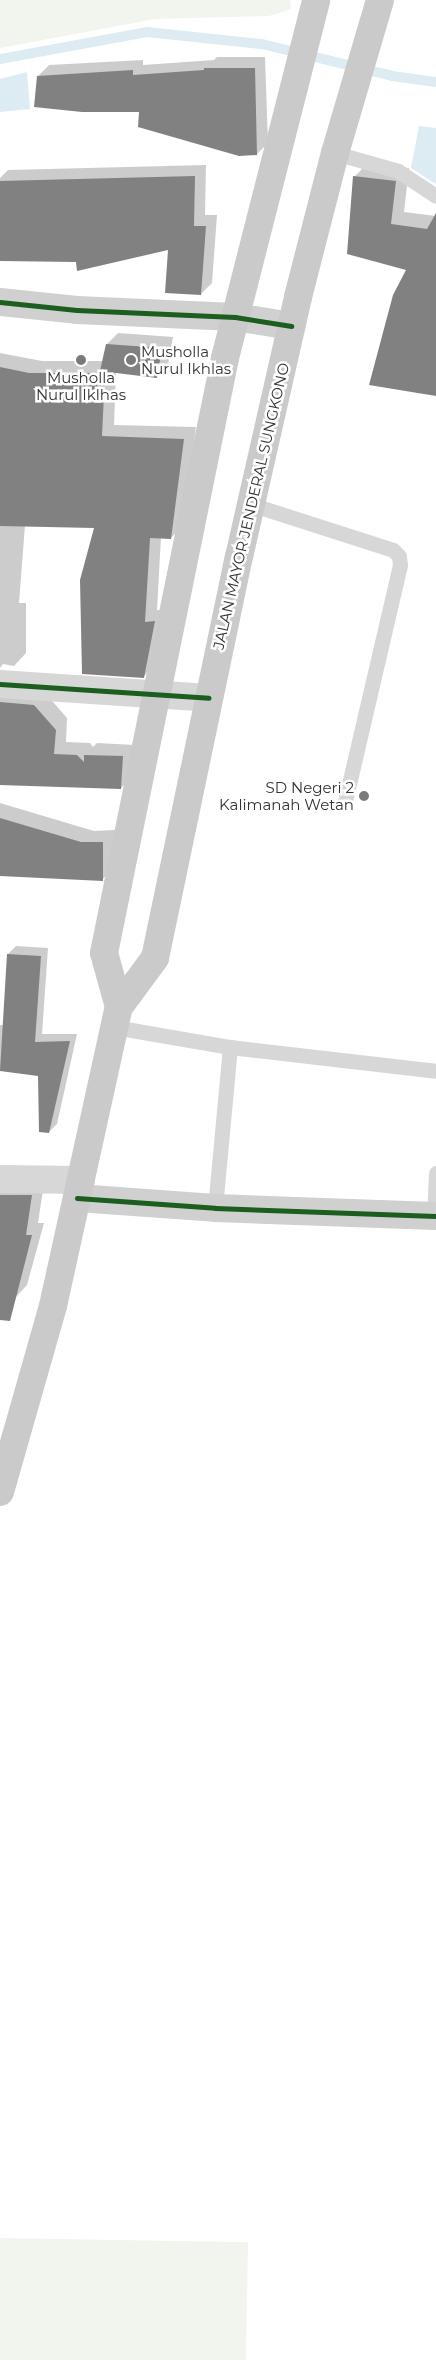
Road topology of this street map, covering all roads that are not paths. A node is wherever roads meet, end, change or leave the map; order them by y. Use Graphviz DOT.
graph roads {
  1 [pos="316,0"];
  2 [pos="377,10"];
  3 [pos="335,153"];
  4 [pos="436,196"];
  5 [pos="0,302"];
  6 [pos="235,317"];
  7 [pos="291,326"];
  8 [pos="250,504"];
  9 [pos="0,684"];
  10 [pos="159,693"];
  11 [pos="208,698"];
  12 [pos="345,801"];
  13 [pos="116,1017"];
  14 [pos="230,1047"];
  15 [pos="436,1071"];
  16 [pos="436,1173"];
  17 [pos="0,1179"];
  18 [pos="79,1189"];
  19 [pos="216,1208"];
  20 [pos="435,1216"];
  21 [pos="0,1492"];
  1 -- 6 [label="main road, JALAN MAYOR JENDERAL SUNGKONO"];
  2 -- 3 [label="main road, JALAN MAYOR JENDERAL SUNGKONO"];
  3 -- 4 [label="lane"];
  3 -- 7 [label="main road, JALAN MAYOR JENDERAL SUNGKONO"];
  5 -- 6 [label="street"];
  6 -- 7 [label="street"];
  6 -- 10 [label="main road, JALAN MAYOR JENDERAL SUNGKONO"];
  7 -- 8 [label="main road, JALAN MAYOR JENDERAL SUNGKONO"];
  8 -- 11 [label="main road, JALAN MAYOR JENDERAL SUNGKONO"];
  8 -- 12 [label="lane"];
  9 -- 10 [label="street"];
  10 -- 11 [label="street"];
  10 -- 13 [label="main road, JALAN MAYOR JENDERAL SUNGKONO"];
  11 -- 13 [label="main road, JALAN MAYOR JENDERAL SUNGKONO"];
  13 -- 14 [label="lane"];
  13 -- 18 [label="main road, JALAN MAYOR JENDERAL SUNGKONO"];
  14 -- 15 [label="lane"];
  14 -- 19 [label="lane"];
  16 -- 20 [label="lane"];
  17 -- 18 [label="street"];
  18 -- 19 [label="street"];
  18 -- 21 [label="main road, JALAN MAYOR JENDERAL SUNGKONO"];
  19 -- 20 [label="street"];
}
